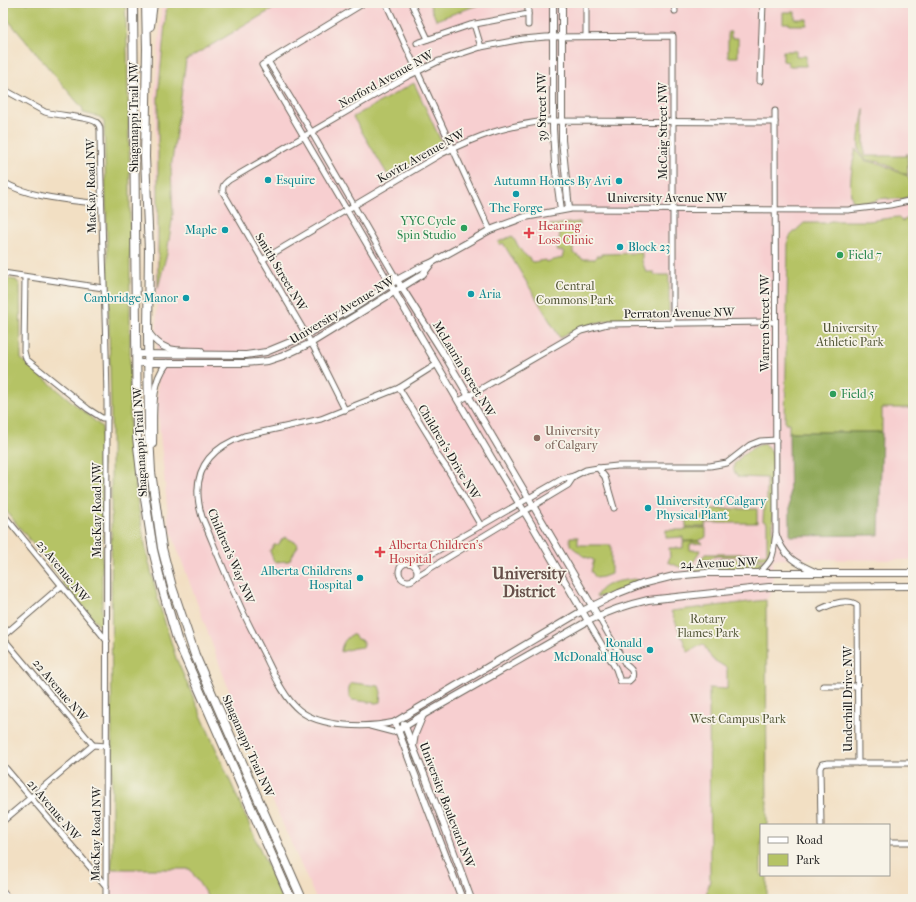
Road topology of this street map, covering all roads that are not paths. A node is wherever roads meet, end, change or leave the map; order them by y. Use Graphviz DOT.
graph roads {
  1 [pos="130,3"];
  2 [pos="133,3"];
  3 [pos="146,3"];
  4 [pos="153,3"];
  5 [pos="364,3"];
  6 [pos="386,3"];
  7 [pos="411,3"];
  8 [pos="528,3"];
  9 [pos="553,3"];
  10 [pos="562,3"];
  11 [pos="586,3"];
  12 [pos="674,3"];
  13 [pos="763,3"];
  14 [pos="674,11"];
  15 [pos="528,14"];
  16 [pos="474,24"];
  17 [pos="528,25"];
  18 [pos="553,36"];
  19 [pos="562,36"];
  20 [pos="586,36"];
  21 [pos="673,36"];
  22 [pos="134,38"];
  23 [pos="428,39"];
  24 [pos="417,43"];
  25 [pos="481,47"];
  26 [pos="147,49"];
  27 [pos="268,61"];
  28 [pos="417,72"];
  29 [pos="760,81"];
  30 [pos="3,89"];
  31 [pos="775,111"];
  32 [pos="552,121"];
  33 [pos="561,121"];
  34 [pos="672,122"];
  35 [pos="775,122"];
  36 [pos="312,133"];
  37 [pos="304,138"];
  38 [pos="452,148"];
  39 [pos="3,182"];
  40 [pos="222,188"];
  41 [pos="913,200"];
  42 [pos="101,204"];
  43 [pos="354,206"];
  44 [pos="569,209"];
  45 [pos="672,209"];
  46 [pos="775,209"];
  47 [pos="347,210"];
  48 [pos="561,210"];
  49 [pos="490,230"];
  50 [pos="262,260"];
  51 [pos="432,263"];
  52 [pos="3,273"];
  53 [pos="25,277"];
  54 [pos="398,280"];
  55 [pos="390,284"];
  56 [pos="402,287"];
  57 [pos="103,288"];
  58 [pos="394,291"];
  59 [pos="776,322"];
  60 [pos="673,323"];
  61 [pos="148,332"];
  62 [pos="306,335"];
  63 [pos="311,344"];
  64 [pos="222,355"];
  65 [pos="136,359"];
  66 [pos="148,359"];
  67 [pos="167,363"];
  68 [pos="437,364"];
  69 [pos="399,388"];
  70 [pos="468,396"];
  71 [pos="459,401"];
  72 [pos="345,410"];
  73 [pos="107,418"];
  74 [pos="776,440"];
  75 [pos="598,468"];
  76 [pos="151,472"];
  77 [pos="574,476"];
  78 [pos="528,498"];
  79 [pos="519,503"];
  80 [pos="532,506"];
  81 [pos="614,508"];
  82 [pos="524,511"];
  83 [pos="3,514"];
  84 [pos="482,526"];
  85 [pos="776,534"];
  86 [pos="410,562"];
  87 [pos="759,572"];
  88 [pos="913,573"];
  89 [pos="819,574"];
  90 [pos="414,578"];
  91 [pos="61,586"];
  92 [pos="913,586"];
  93 [pos="592,607"];
  94 [pos="821,609"];
  95 [pos="582,611"];
  96 [pos="598,616"];
  97 [pos="588,621"];
  98 [pos="3,637"];
  99 [pos="107,640"];
  100 [pos="823,686"];
  101 [pos="858,686"];
  102 [pos="423,715"];
  103 [pos="402,719"];
  104 [pos="395,722"];
  105 [pos="365,725"];
  106 [pos="405,726"];
  107 [pos="399,730"];
  108 [pos="93,745"];
  109 [pos="107,746"];
  110 [pos="412,747"];
  111 [pos="858,763"];
  112 [pos="913,763"];
  113 [pos="3,765"];
  114 [pos="31,798"];
  115 [pos="3,821"];
  116 [pos="821,824"];
  117 [pos="890,842"];
  118 [pos="913,842"];
  119 [pos="106,886"];
  120 [pos="3,892"];
  121 [pos="9,899"];
  122 [pos="106,899"];
  123 [pos="292,899"];
  124 [pos="302,899"];
  125 [pos="462,899"];
  126 [pos="471,899"];
  1 -- 22 [label="main road"];
  2 -- 22 [label="main road, Shaganappi Trail NW"];
  3 -- 26 [label="main road, Shaganappi Trail NW"];
  4 -- 26 [label="main road"];
  5 -- 27 [label="street"];
  6 -- 28 [label="street"];
  7 -- 23 [label="street"];
  8 -- 15 [label="street"];
  9 -- 18 [label="street, 39 Street NW"];
  10 -- 19 [label="street, 39 Street NW"];
  11 -- 20 [label="street"];
  12 -- 14 [label="street"];
  13 -- 29 [label="street"];
  15 -- 16 [label="street"];
  15 -- 17 [label="street"];
  16 -- 23 [label="street"];
  16 -- 25 [label="street"];
  18 -- 19 [label="street, Norford Avenue NW"];
  18 -- 25 [label="street, Norford Avenue NW"];
  18 -- 32 [label="street, 39 Street NW"];
  19 -- 20 [label="street, Norford Avenue NW"];
  19 -- 33 [label="street, 39 Street NW"];
  20 -- 21 [label="street, Norford Avenue NW"];
  21 -- 34 [label="street, McCaig Street NW"];
  22 -- 65 [label="main road, Shaganappi Trail NW"];
  23 -- 24 [label="street"];
  25 -- 28 [label="street, Norford Avenue NW"];
  26 -- 61 [label="main road, Shaganappi Trail NW"];
  27 -- 36 [label="street, McLaurin Street NW"];
  27 -- 37 [label="street, McLaurin Street NW"];
  28 -- 36 [label="street, Norford Avenue NW"];
  28 -- 38 [label="street"];
  30 -- 42 [label="street, MacKay Road NW"];
  31 -- 35 [label="street, Warren Street NW"];
  32 -- 33 [label="street, Kovitz Avenue NW"];
  32 -- 38 [label="street, Kovitz Avenue NW"];
  32 -- 48 [label="street, 39 Street NW"];
  33 -- 34 [label="street, Kovitz Avenue NW"];
  33 -- 44 [label="street, 39 Street NW"];
  34 -- 35 [label="street, Kovitz Avenue NW"];
  34 -- 45 [label="street, McCaig Street NW"];
  35 -- 46 [label="street, Warren Street NW"];
  36 -- 37 [label="street, Norford Avenue NW"];
  36 -- 43 [label="street, McLaurin Street NW"];
  37 -- 40 [label="street, Norford Avenue NW"];
  37 -- 47 [label="street, McLaurin Street NW"];
  38 -- 43 [label="street, Kovitz Avenue NW"];
  38 -- 49 [label="street"];
  39 -- 42 [label="street"];
  40 -- 50 [label="street, Smith Street NW"];
  41 -- 46 [label="street, University Avenue NW"];
  42 -- 57 [label="street, MacKay Road NW"];
  43 -- 47 [label="street, Kovitz Avenue NW"];
  43 -- 54 [label="street, McLaurin Street NW"];
  44 -- 45 [label="street, University Avenue NW"];
  44 -- 48 [label="street, University Avenue NW"];
  45 -- 46 [label="street, University Avenue NW"];
  45 -- 60 [label="street, McCaig Street NW"];
  46 -- 59 [label="street, Warren Street NW"];
  47 -- 50 [label="street, Kovitz Avenue NW"];
  47 -- 55 [label="street, McLaurin Street NW"];
  48 -- 49 [label="street, University Avenue NW"];
  49 -- 51 [label="street, University Avenue NW"];
  50 -- 62 [label="street, Smith Street NW"];
  51 -- 54 [label="street, University Avenue NW"];
  51 -- 56 [label="street, University Avenue NW"];
  52 -- 53 [label="street"];
  53 -- 57 [label="street"];
  53 -- 73 [label="street"];
  54 -- 55 [label="street, University Avenue NW"];
  54 -- 56 [label="street, McLaurin Street NW"];
  55 -- 58 [label="street, McLaurin Street NW"];
  55 -- 62 [label="street, University Avenue NW"];
  56 -- 58 [label="street, University Avenue NW"];
  56 -- 70 [label="street, McLaurin Street NW"];
  57 -- 73 [label="street, MacKay Road NW"];
  58 -- 63 [label="street, University Avenue NW"];
  58 -- 68 [label="street, McLaurin Street NW"];
  59 -- 60 [label="street, Perraton Avenue NW"];
  59 -- 74 [label="street, Warren Street NW"];
  60 -- 70 [label="street, Perraton Avenue NW"];
  61 -- 64 [label="street"];
  61 -- 66 [label="main road, Shaganappi Trail NW"];
  62 -- 63 [label="street, Smith Street NW"];
  62 -- 64 [label="street, University Avenue NW"];
  63 -- 67 [label="street, University Avenue NW"];
  63 -- 72 [label="street, Smith Street NW"];
  64 -- 66 [label="street, University Avenue NW"];
  65 -- 66 [label="street, University Avenue NW"];
  65 -- 123 [label="main road, Shaganappi Trail NW"];
  66 -- 67 [label="street, University Avenue NW"];
  66 -- 76 [label="main road, Shaganappi Trail NW"];
  67 -- 76 [label="street"];
  68 -- 69 [label="street, Children's Way NW"];
  68 -- 71 [label="street, McLaurin Street NW"];
  69 -- 72 [label="street, Children's Way NW"];
  69 -- 84 [label="street, Children's Drive NW"];
  70 -- 71 [label="street, Perraton Avenue NW"];
  70 -- 78 [label="street, McLaurin Street NW"];
  71 -- 79 [label="street, McLaurin Street NW"];
  72 -- 105 [label="street, Children's Way NW"];
  73 -- 99 [label="street, MacKay Road NW"];
  74 -- 75 [label="street"];
  74 -- 85 [label="street, Warren Street NW"];
  75 -- 77 [label="street"];
  75 -- 81 [label="street"];
  76 -- 124 [label="main road, Shaganappi Trail NW"];
  77 -- 78 [label="street"];
  77 -- 80 [label="street"];
  78 -- 79 [label="street"];
  78 -- 80 [label="street, McLaurin Street NW"];
  79 -- 82 [label="street, McLaurin Street NW"];
  79 -- 84 [label="street"];
  80 -- 82 [label="street"];
  80 -- 93 [label="street, McLaurin Street NW"];
  82 -- 90 [label="street"];
  82 -- 95 [label="street, McLaurin Street NW"];
  83 -- 91 [label="street, 23 Avenue NW"];
  84 -- 86 [label="street"];
  85 -- 87 [label="street, Warren Street NW"];
  85 -- 89 [label="street, Warren Street NW"];
  86 -- 90 [label="street"];
  86 -- 90 [label="street"];
  87 -- 89 [label="street, 24 Avenue NW"];
  87 -- 93 [label="street, 24 Avenue NW"];
  88 -- 89 [label="street, 24 Avenue NW"];
  91 -- 98 [label="street"];
  91 -- 99 [label="street, 23 Avenue NW"];
  92 -- 96 [label="street"];
  93 -- 95 [label="street, 24 Avenue NW"];
  93 -- 96 [label="street, McLaurin Street NW"];
  94 -- 101 [label="street, Underhill Drive NW"];
  95 -- 97 [label="street, McLaurin Street NW"];
  95 -- 103 [label="street, 24 Avenue NW"];
  96 -- 97 [label="street"];
  96 -- 97 [label="street"];
  97 -- 102 [label="street"];
  98 -- 108 [label="street, 22 Avenue NW"];
  99 -- 109 [label="street, MacKay Road NW"];
  100 -- 101 [label="street"];
  101 -- 111 [label="street, Underhill Drive NW"];
  102 -- 106 [label="street"];
  102 -- 110 [label="street"];
  103 -- 104 [label="street, 24 Avenue NW"];
  103 -- 106 [label="street, University Boulevard NW"];
  104 -- 105 [label="street, Children's Way NW"];
  104 -- 107 [label="street, University Boulevard NW"];
  105 -- 107 [label="street, Children's Way NW"];
  106 -- 107 [label="street"];
  106 -- 110 [label="street, University Boulevard NW"];
  107 -- 125 [label="street, University Boulevard NW"];
  108 -- 109 [label="street"];
  108 -- 114 [label="street"];
  109 -- 119 [label="street, MacKay Road NW"];
  110 -- 126 [label="street, University Boulevard NW"];
  111 -- 112 [label="street, Underhill Drive NW"];
  111 -- 116 [label="street"];
  113 -- 114 [label="street, 21 Avenue NW"];
  114 -- 115 [label="street"];
  114 -- 119 [label="street, 21 Avenue NW"];
  117 -- 118 [label="street"];
  119 -- 122 [label="street, MacKay Road NW"];
  120 -- 121 [label="street"];
}
